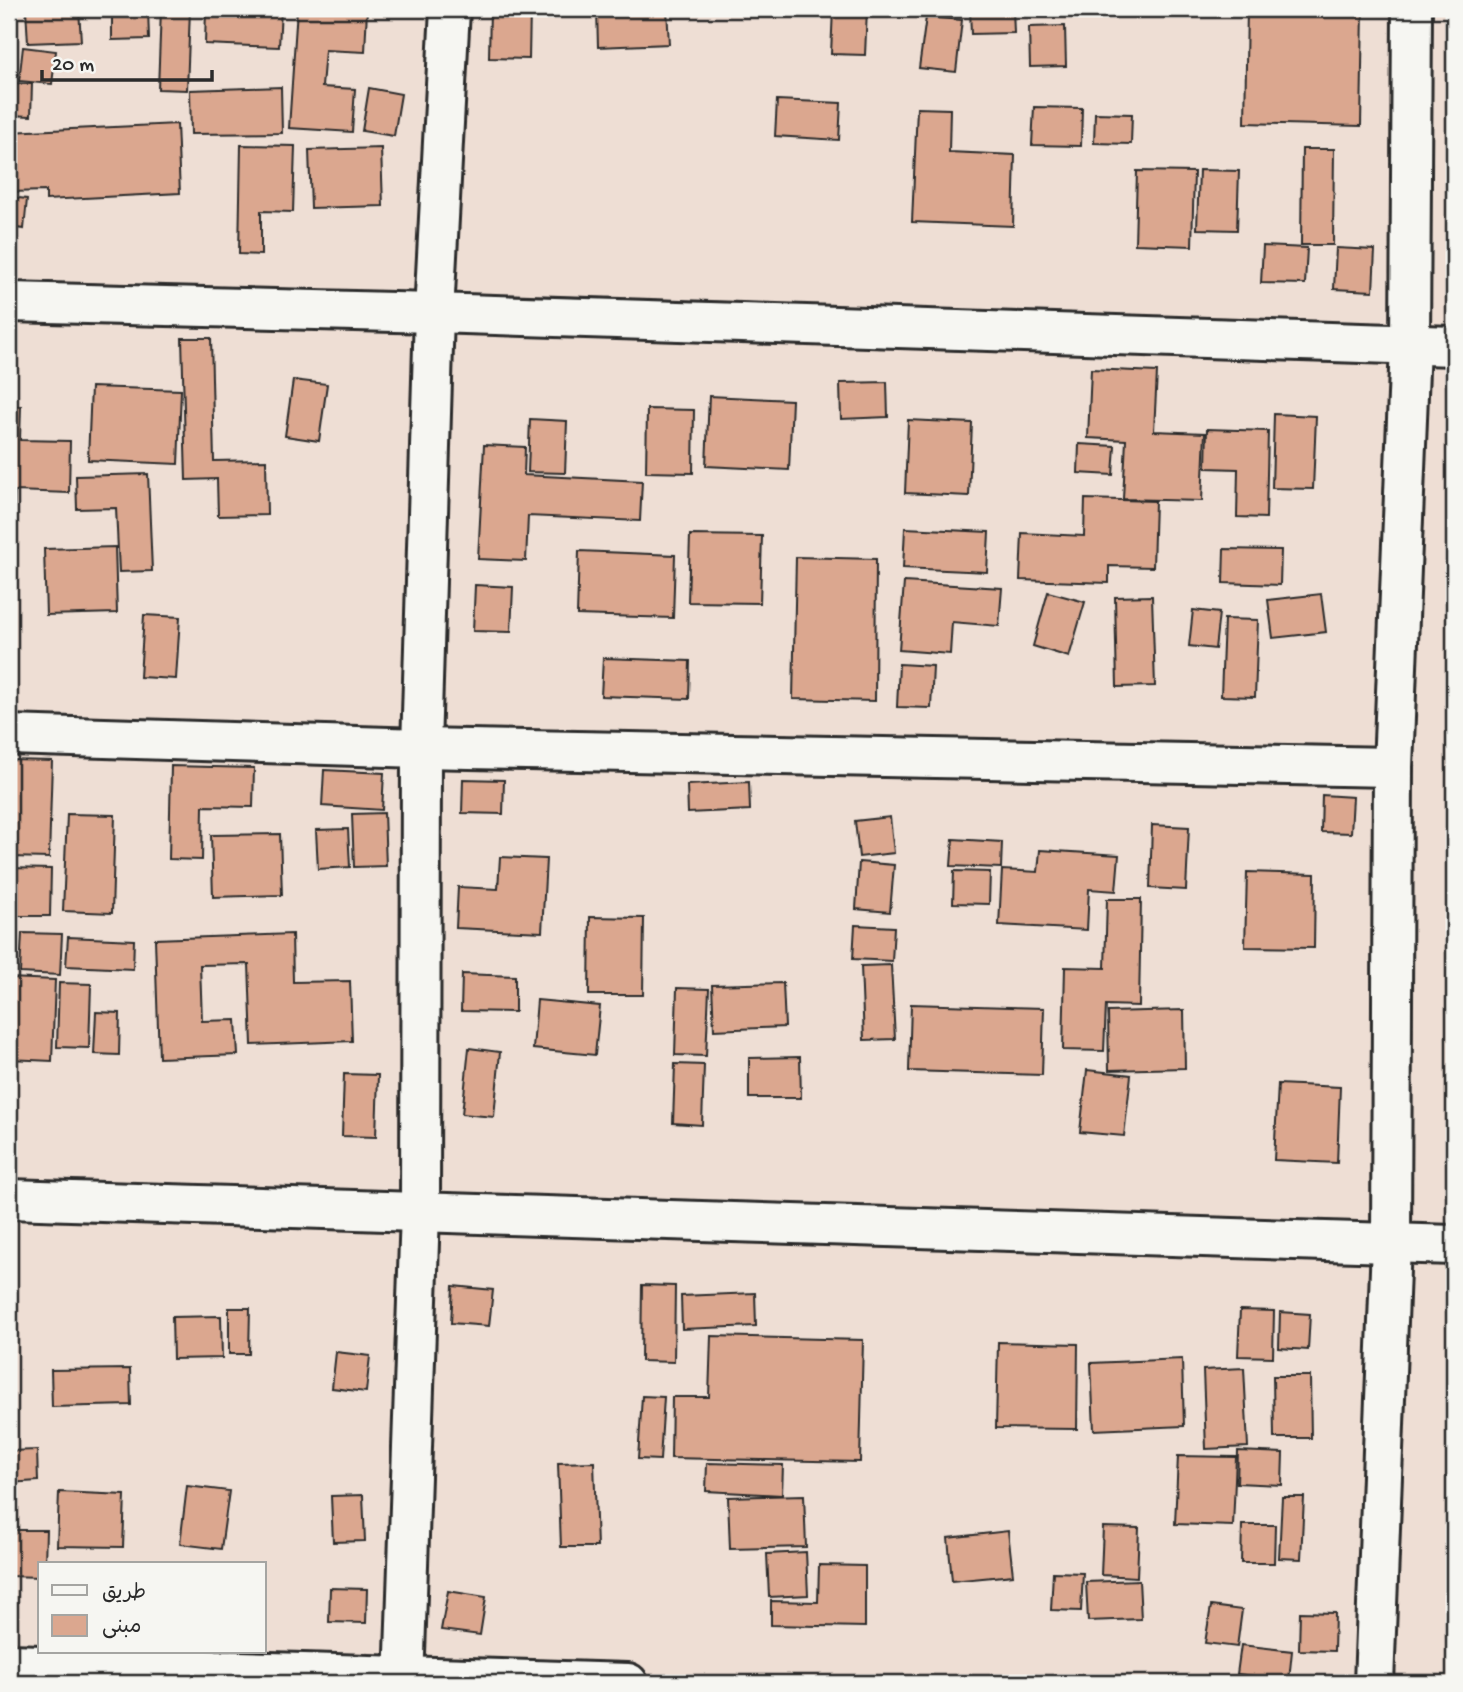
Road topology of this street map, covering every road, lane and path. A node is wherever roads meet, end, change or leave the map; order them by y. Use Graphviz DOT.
graph roads {
  1 [pos="450,9"];
  2 [pos="1412,9"];
  3 [pos="9,302"];
  4 [pos="434,313"];
  5 [pos="1410,345"];
  6 [pos="1454,346"];
  7 [pos="9,735"];
  8 [pos="421,748"];
  9 [pos="1393,767"];
  10 [pos="9,1199"];
  11 [pos="419,1212"];
  12 [pos="1391,1244"];
  13 [pos="1454,1245"];
  14 [pos="9,1664"];
  15 [pos="404,1680"];
  16 [pos="628,1683"];
  17 [pos="1374,1683"];
  1 -- 4 [label="street"];
  2 -- 5 [label="street"];
  3 -- 4 [label="street"];
  4 -- 5 [label="street"];
  4 -- 8 [label="street"];
  5 -- 6 [label="street"];
  5 -- 9 [label="street"];
  7 -- 8 [label="street"];
  8 -- 9 [label="street"];
  8 -- 11 [label="street"];
  9 -- 12 [label="street"];
  10 -- 11 [label="street"];
  11 -- 12 [label="street"];
  11 -- 15 [label="street"];
  12 -- 13 [label="street"];
  12 -- 17 [label="street"];
  14 -- 15 [label="street"];
  15 -- 16 [label="street"];
}
